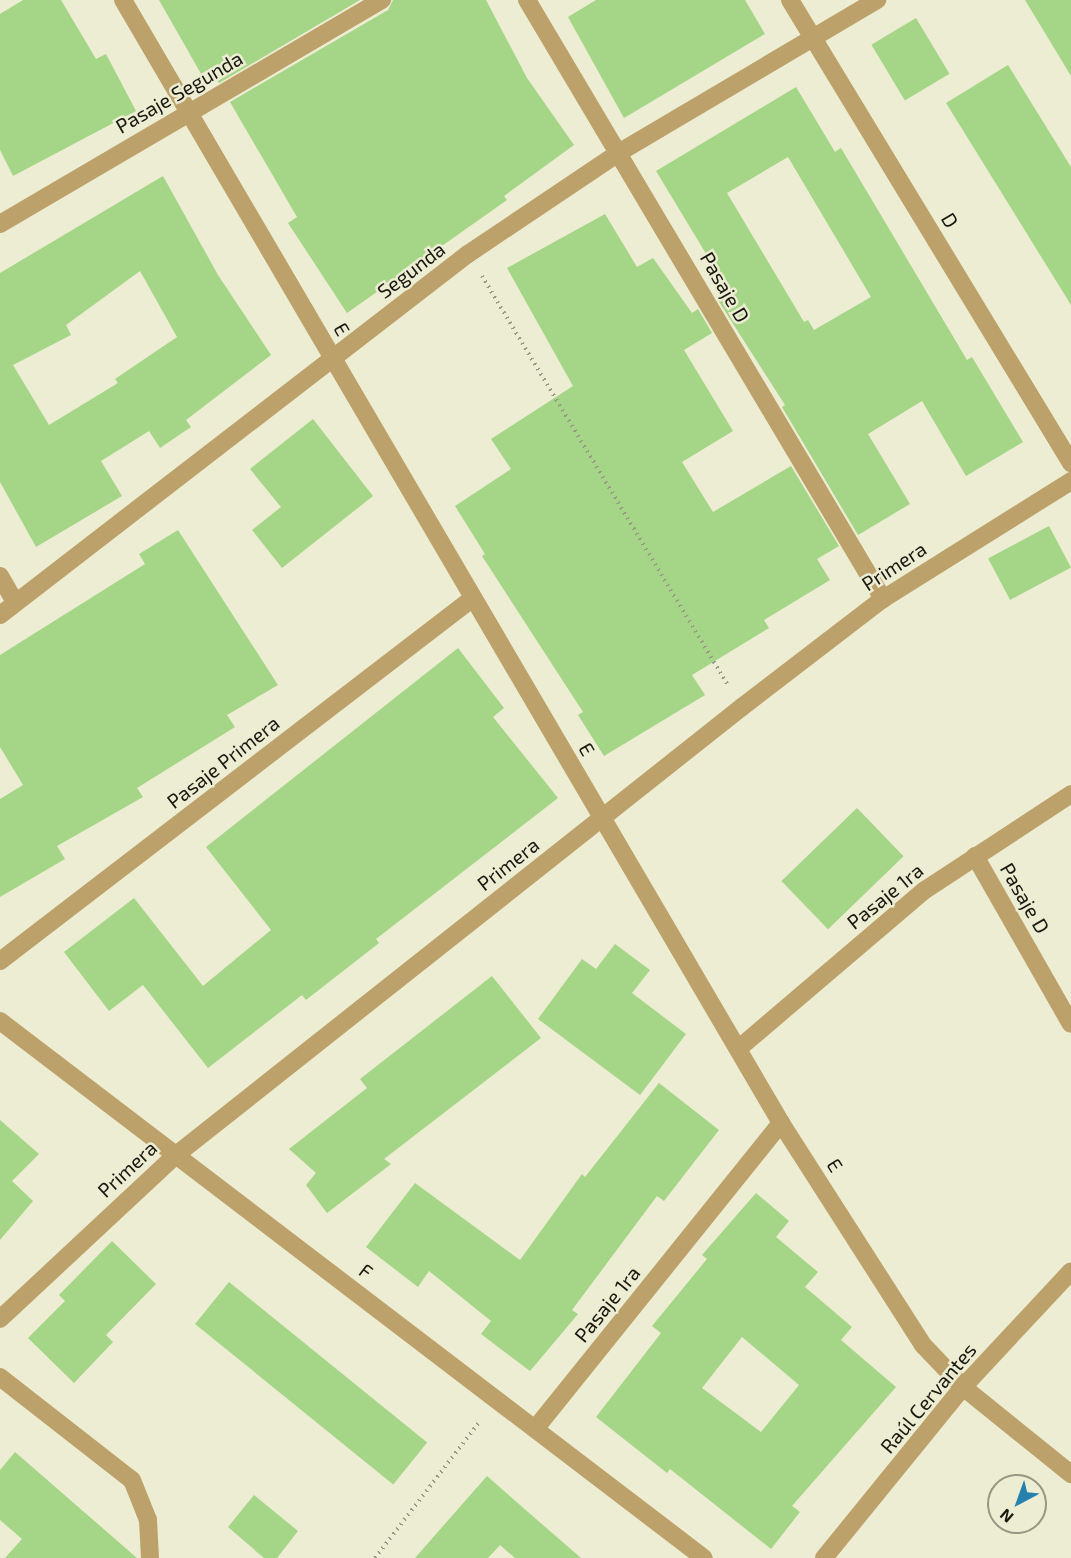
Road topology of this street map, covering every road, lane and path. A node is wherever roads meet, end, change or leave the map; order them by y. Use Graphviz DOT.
graph roads {
  1 [pos="123,0"];
  2 [pos="382,0"];
  3 [pos="527,0"];
  4 [pos="790,0"];
  5 [pos="877,0"];
  6 [pos="813,38"];
  7 [pos="189,112"];
  8 [pos="620,152"];
  9 [pos="0,224"];
  10 [pos="468,254"];
  11 [pos="332,358"];
  12 [pos="1071,463"];
  13 [pos="1071,481"];
  14 [pos="0,576"];
  15 [pos="473,598"];
  16 [pos="883,599"];
  17 [pos="15,602"];
  18 [pos="0,615"];
  19 [pos="742,707"];
  20 [pos="1071,794"];
  21 [pos="602,819"];
  22 [pos="975,856"];
  23 [pos="0,961"];
  24 [pos="0,1021"];
  25 [pos="1071,1024"];
  26 [pos="738,1049"];
  27 [pos="782,1123"];
  28 [pos="176,1155"];
  29 [pos="1071,1271"];
  30 [pos="0,1319"];
  31 [pos="0,1377"];
  32 [pos="963,1387"];
  33 [pos="497,1399"];
  34 [pos="535,1429"];
  35 [pos="1071,1473"];
  36 [pos="150,1558"];
  37 [pos="375,1558"];
  38 [pos="704,1558"];
  39 [pos="824,1558"];
  1 -- 7 [label="street, E"];
  2 -- 7 [label="street, Pasaje Segunda"];
  3 -- 8 [label="street, Pasaje D"];
  4 -- 6 [label="street, D"];
  5 -- 6 [label="street, Segunda"];
  6 -- 8 [label="street, Segunda"];
  6 -- 12 [label="street, D"];
  7 -- 9 [label="street, Pasaje Segunda"];
  7 -- 11 [label="street, E"];
  8 -- 10 [label="street, Segunda"];
  8 -- 16 [label="street, Pasaje D"];
  10 -- 11 [label="street, Segunda"];
  10 -- 19 [label="path"];
  11 -- 15 [label="street, E"];
  11 -- 17 [label="street, Segunda"];
  13 -- 16 [label="street, Primera"];
  14 -- 17 [label="street"];
  15 -- 21 [label="street, E"];
  15 -- 23 [label="street, Pasaje Primera"];
  16 -- 19 [label="street, Primera"];
  17 -- 18 [label="street, Segunda"];
  19 -- 21 [label="street, Primera"];
  20 -- 22 [label="street, Pasaje 1ra"];
  21 -- 26 [label="street, E"];
  21 -- 28 [label="street, Primera"];
  22 -- 25 [label="street, Pasaje D"];
  22 -- 26 [label="street, Pasaje 1ra"];
  24 -- 28 [label="street, F"];
  26 -- 27 [label="street, E"];
  27 -- 32 [label="street, E"];
  27 -- 34 [label="street, Pasaje 1ra"];
  28 -- 30 [label="street, Primera"];
  28 -- 33 [label="street, F"];
  29 -- 32 [label="street, Raúl Cervantes"];
  31 -- 36 [label="street"];
  32 -- 35 [label="street, E"];
  32 -- 39 [label="street, Raúl Cervantes"];
  33 -- 34 [label="street, F"];
  33 -- 37 [label="path"];
  34 -- 38 [label="street, F"];
}
